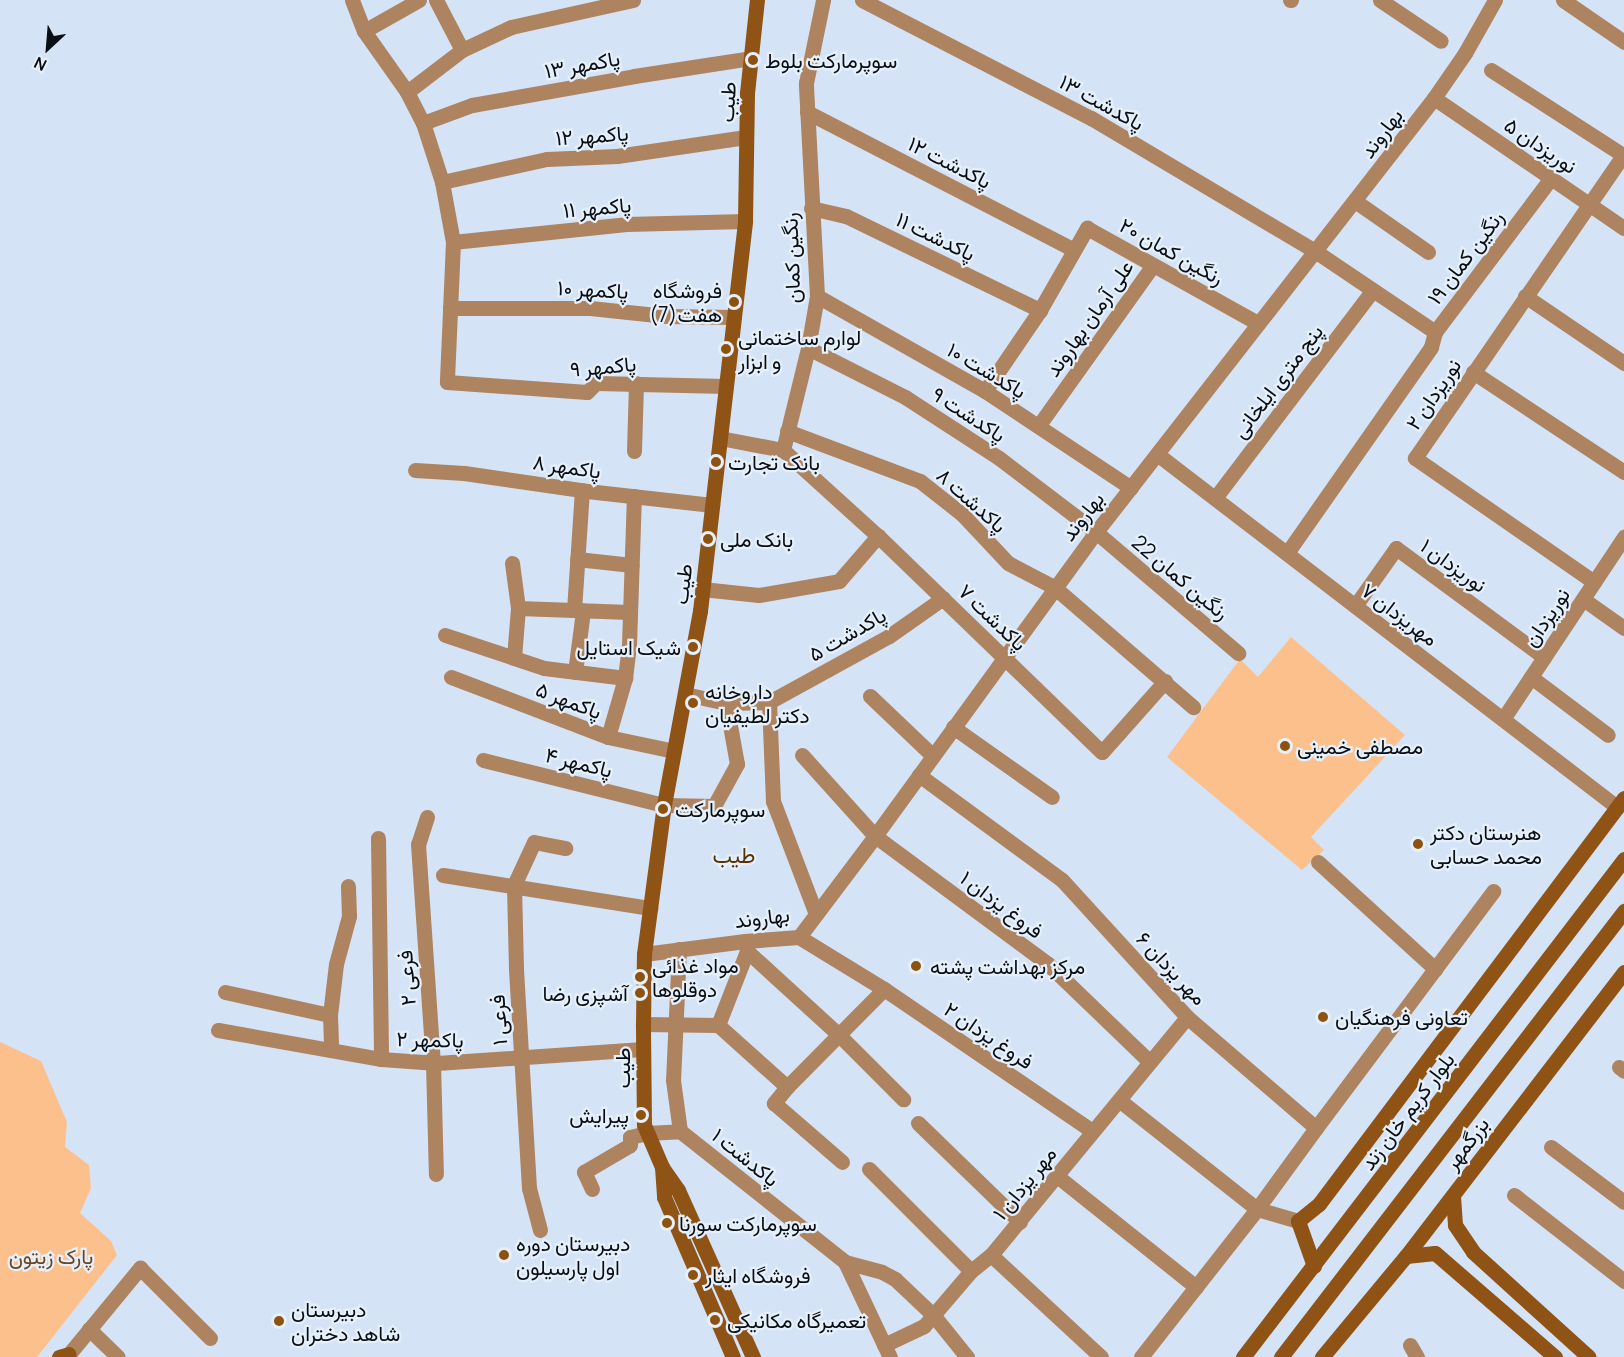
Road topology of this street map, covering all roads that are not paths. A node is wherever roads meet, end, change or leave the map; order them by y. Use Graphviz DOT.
graph roads {
  1 [pos="352,0"];
  2 [pos="419,0"];
  3 [pos="436,0"];
  4 [pos="633,0"];
  5 [pos="757,0"];
  6 [pos="823,0"];
  7 [pos="862,0"];
  8 [pos="1380,0"];
  9 [pos="1495,0"];
  10 [pos="1563,0"];
  11 [pos="364,31"];
  12 [pos="1441,41"];
  13 [pos="1624,42"];
  14 [pos="462,50"];
  15 [pos="751,58"];
  16 [pos="1491,69"];
  17 [pos="407,92"];
  18 [pos="1434,98"];
  19 [pos="807,112"];
  20 [pos="423,123"];
  21 [pos="746,137"];
  22 [pos="1624,155"];
  23 [pos="1551,178"];
  24 [pos="442,182"];
  25 [pos="1355,201"];
  26 [pos="1589,203"];
  27 [pos="811,208"];
  28 [pos="746,221"];
  29 [pos="1624,228"];
  30 [pos="453,242"];
  31 [pos="1074,249"];
  32 [pos="1315,251"];
  33 [pos="1428,252"];
  34 [pos="1153,265"];
  35 [pos="1373,290"];
  36 [pos="817,296"];
  37 [pos="1525,296"];
  38 [pos="450,308"];
  39 [pos="1040,310"];
  40 [pos="734,317"];
  41 [pos="1258,323"];
  42 [pos="1435,332"];
  43 [pos="808,348"];
  44 [pos="1624,363"];
  45 [pos="1473,372"];
  46 [pos="636,383"];
  47 [pos="726,386"];
  48 [pos="985,391"];
  49 [pos="1039,425"];
  50 [pos="788,431"];
  51 [pos="720,438"];
  52 [pos="783,450"];
  53 [pos="634,451"];
  54 [pos="1157,454"];
  55 [pos="416,470"];
  56 [pos="1624,472"];
  57 [pos="1131,488"];
  58 [pos="582,490"];
  59 [pos="634,496"];
  60 [pos="1215,498"];
  61 [pos="712,505"];
  62 [pos="1096,532"];
  63 [pos="878,536"];
  64 [pos="1624,537"];
  65 [pos="1287,553"];
  66 [pos="577,559"];
  67 [pos="512,563"];
  68 [pos="632,565"];
  69 [pos="1594,582"];
  70 [pos="1054,587"];
  71 [pos="702,589"];
  72 [pos="943,598"];
  73 [pos="1583,599"];
  74 [pos="1355,606"];
  75 [pos="518,608"];
  76 [pos="578,610"];
  77 [pos="630,612"];
  78 [pos="1624,628"];
  79 [pos="446,635"];
  80 [pos="1238,653"];
  81 [pos="1004,657"];
  82 [pos="1544,657"];
  83 [pos="514,658"];
  84 [pos="576,672"];
  85 [pos="452,677"];
  86 [pos="1531,677"];
  87 [pos="625,678"];
  88 [pos="1165,681"];
  89 [pos="685,694"];
  90 [pos="870,696"];
  91 [pos="769,702"];
  92 [pos="726,703"];
  93 [pos="1193,707"];
  94 [pos="1503,719"];
  95 [pos="953,727"];
  96 [pos="1608,735"];
  97 [pos="608,737"];
  98 [pos="674,751"];
  99 [pos="802,755"];
  100 [pos="933,756"];
  101 [pos="483,760"];
  102 [pos="919,775"];
  103 [pos="1052,797"];
  104 [pos="1621,802"];
  105 [pos="664,805"];
  106 [pos="427,817"];
  107 [pos="876,836"];
  108 [pos="378,838"];
  109 [pos="565,849"];
  110 [pos="1624,859"];
  111 [pos="1318,862"];
  112 [pos="443,875"];
  113 [pos="514,885"];
  114 [pos="348,886"];
  115 [pos="1493,891"];
  116 [pos="650,908"];
  117 [pos="1624,911"];
  118 [pos="816,914"];
  119 [pos="799,937"];
  120 [pos="746,946"];
  121 [pos="679,949"];
  122 [pos="644,954"];
  123 [pos="1435,969"];
  124 [pos="1624,972"];
  125 [pos="884,989"];
  126 [pos="225,992"];
  127 [pos="330,1015"];
  128 [pos="1187,1017"];
  129 [pos="643,1024"];
  130 [pos="675,1025"];
  131 [pos="718,1025"];
  132 [pos="218,1030"];
  133 [pos="839,1035"];
  134 [pos="643,1049"];
  135 [pos="331,1050"];
  136 [pos="521,1057"];
  137 [pos="381,1059"];
  138 [pos="1150,1062"];
  139 [pos="433,1063"];
  140 [pos="787,1088"];
  141 [pos="903,1099"];
  142 [pos="1119,1100"];
  143 [pos="918,1123"];
  144 [pos="1316,1128"];
  145 [pos="680,1131"];
  146 [pos="1092,1131"];
  147 [pos="647,1132"];
  148 [pos="1551,1147"];
  149 [pos="842,1162"];
  150 [pos="662,1167"];
  151 [pos="869,1169"];
  152 [pos="436,1174"];
  153 [pos="1057,1176"];
  154 [pos="592,1189"];
  155 [pos="1514,1195"];
  156 [pos="1453,1196"];
  157 [pos="1624,1202"];
  158 [pos="1257,1209"];
  159 [pos="1298,1221"];
  160 [pos="1020,1222"];
  161 [pos="540,1230"];
  162 [pos="991,1255"];
  163 [pos="1406,1256"];
  164 [pos="845,1262"];
  165 [pos="1314,1266"];
  166 [pos="971,1271"];
  167 [pos="1624,1281"];
  168 [pos="1196,1287"];
  169 [pos="934,1316"];
  170 [pos="89,1329"];
  171 [pos="1564,1334"];
  172 [pos="210,1338"];
  173 [pos="887,1351"];
  174 [pos="1552,1354"];
  175 [pos="65,1356"];
  176 [pos="118,1357"];
  177 [pos="733,1357"];
  178 [pos="753,1357"];
  179 [pos="967,1357"];
  180 [pos="1101,1357"];
  181 [pos="1141,1357"];
  182 [pos="1243,1357"];
  183 [pos="1281,1357"];
  184 [pos="1322,1357"];
  185 [pos="1589,1357"];
  1 -- 11 [label="street"];
  2 -- 11 [label="street"];
  3 -- 14 [label="street"];
  4 -- 14 [label="street"];
  5 -- 15 [label="main road, طیب"];
  6 -- 19 [label="street, رنگین کمان"];
  7 -- 32 [label="street, پاکدشت ۱۳"];
  8 -- 12 [label="street"];
  9 -- 18 [label="street, بهاروند"];
  10 -- 13 [label="street"];
  11 -- 17 [label="street"];
  14 -- 17 [label="street"];
  15 -- 20 [label="street, پاکمهر ۱۳"];
  15 -- 21 [label="main road, طیب"];
  16 -- 22 [label="street"];
  17 -- 20 [label="street"];
  18 -- 23 [label="street, نوریزدان ۵"];
  18 -- 25 [label="street, بهاروند"];
  19 -- 27 [label="street, رنگین کمان"];
  19 -- 31 [label="street, پاکدشت ۱۲"];
  20 -- 24 [label="street"];
  21 -- 24 [label="street, پاکمهر ۱۲"];
  21 -- 28 [label="main road, طیب"];
  22 -- 26 [label="street, نوریزدان ۲"];
  23 -- 26 [label="street, نوریزدان ۵"];
  23 -- 42 [label="street, رنگین کمان ۱۹"];
  24 -- 30 [label="street"];
  25 -- 32 [label="street, بهاروند"];
  25 -- 33 [label="street"];
  26 -- 29 [label="street, نوریزدان ۵"];
  26 -- 37 [label="street, نوریزدان ۲"];
  27 -- 36 [label="street, رنگین کمان"];
  27 -- 39 [label="street, پاکدشت ۱۱"];
  28 -- 30 [label="street, پاکمهر ۱۱"];
  28 -- 40 [label="main road, طیب"];
  30 -- 38 [label="street"];
  31 -- 34 [label="street, رنگین کمان ۲۰"];
  31 -- 39 [label="street"];
  32 -- 35 [label="street, رنگین کمان ۱۹"];
  32 -- 41 [label="street, بهاروند"];
  34 -- 41 [label="street, رنگین کمان ۲۰"];
  34 -- 49 [label="street, علی آرمان بهاروند"];
  35 -- 42 [label="street, رنگین کمان ۱۹"];
  35 -- 60 [label="street, پنج متری ایلخانی"];
  36 -- 43 [label="street, رنگین کمان"];
  36 -- 48 [label="street, پاکدشت ۱۰"];
  37 -- 44 [label="street"];
  37 -- 45 [label="street, نوریزدان ۲"];
  38 -- 40 [label="street, پاکمهر ۱۰"];
  38 -- 46 [label="street, پاکمهر ۹"];
  39 -- 48 [label="street"];
  40 -- 47 [label="main road, طیب"];
  41 -- 54 [label="street, بهاروند"];
  42 -- 65 [label="street"];
  43 -- 50 [label="street, رنگین کمان"];
  43 -- 62 [label="street, پاکدشت ۹"];
  45 -- 56 [label="street"];
  45 -- 69 [label="street, نوریزدان ۲"];
  46 -- 47 [label="street, پاکمهر ۹"];
  46 -- 53 [label="street"];
  47 -- 51 [label="main road, طیب"];
  48 -- 49 [label="street, پاکدشت ۱۰"];
  49 -- 57 [label="street, پاکدشت ۱۰"];
  50 -- 52 [label="street, رنگین کمان"];
  50 -- 70 [label="street, پاکدشت ۸"];
  51 -- 52 [label="street"];
  51 -- 61 [label="main road, طیب"];
  52 -- 63 [label="street, پاکدشت ۷"];
  54 -- 57 [label="street, بهاروند"];
  54 -- 60 [label="street, مهریزدان ۷"];
  55 -- 58 [label="street, پاکمهر ۸"];
  57 -- 62 [label="street, بهاروند"];
  58 -- 59 [label="street, پاکمهر ۸"];
  58 -- 66 [label="street"];
  59 -- 61 [label="street, پاکمهر ۸"];
  59 -- 68 [label="street"];
  60 -- 65 [label="street, مهریزدان ۷"];
  61 -- 71 [label="main road, طیب"];
  62 -- 70 [label="street, بهاروند"];
  62 -- 80 [label="street, رنگین کمان 22"];
  63 -- 71 [label="street"];
  63 -- 72 [label="street, پاکدشت ۷"];
  64 -- 69 [label="street, نوریزدان"];
  65 -- 74 [label="street, مهریزدان ۷"];
  66 -- 68 [label="street"];
  66 -- 76 [label="street"];
  67 -- 75 [label="street"];
  68 -- 77 [label="street"];
  69 -- 73 [label="street, نوریزدان"];
  70 -- 81 [label="street, بهاروند"];
  70 -- 88 [label="street, پاکدشت ۸"];
  71 -- 89 [label="main road, طیب"];
  72 -- 81 [label="street, پاکدشت ۷"];
  72 -- 91 [label="street, پاکدشت ۵"];
  73 -- 78 [label="street"];
  73 -- 82 [label="street, نوریزدان"];
  74 -- 82 [label="street, نوریزدان ۱"];
  74 -- 94 [label="street, مهریزدان ۷"];
  75 -- 76 [label="street"];
  75 -- 83 [label="street"];
  76 -- 77 [label="street"];
  76 -- 84 [label="street"];
  77 -- 87 [label="street"];
  79 -- 83 [label="street"];
  81 -- 88 [label="street, پاکدشت ۷"];
  81 -- 95 [label="street, بهاروند"];
  82 -- 86 [label="street, نوریزدان"];
  83 -- 84 [label="street"];
  84 -- 87 [label="street"];
  85 -- 97 [label="street, پاکمهر ۵"];
  86 -- 94 [label="street, نوریزدان"];
  86 -- 96 [label="street"];
  87 -- 97 [label="street"];
  88 -- 93 [label="street, پاکدشت ۸"];
  89 -- 92 [label="street"];
  89 -- 98 [label="main road, طیب"];
  90 -- 100 [label="street"];
  91 -- 92 [label="street"];
  91 -- 118 [label="street"];
  92 -- 105 [label="street, پاکمهر ۴"];
  94 -- 104 [label="street, مهریزدان ۷"];
  95 -- 100 [label="street, بهاروند"];
  95 -- 103 [label="street"];
  97 -- 98 [label="street, پاکمهر ۵"];
  98 -- 105 [label="main road, طیب"];
  99 -- 107 [label="street, فروغ یزدان ۱"];
  100 -- 102 [label="street, بهاروند"];
  101 -- 105 [label="street, پاکمهر ۴"];
  102 -- 107 [label="street, بهاروند"];
  102 -- 128 [label="street, مهر یزدان ۶"];
  104 -- 159 [label="main road"];
  105 -- 116 [label="main road, طیب"];
  106 -- 139 [label="street, فرعی ۲"];
  107 -- 118 [label="street, بهاروند"];
  107 -- 138 [label="street, فروغ یزدان ۱"];
  108 -- 137 [label="street"];
  109 -- 113 [label="street, فرعی ۱"];
  110 -- 165 [label="main road, بلوار کریم خان زند"];
  111 -- 123 [label="street"];
  112 -- 113 [label="street"];
  113 -- 116 [label="street"];
  113 -- 136 [label="street, فرعی ۱"];
  114 -- 127 [label="street"];
  115 -- 123 [label="street"];
  116 -- 122 [label="main road, طیب"];
  117 -- 183 [label="main road"];
  118 -- 119 [label="street, بهاروند"];
  119 -- 120 [label="street, بهاروند"];
  119 -- 125 [label="street, فروغ یزدان ۲"];
  120 -- 121 [label="street, بهاروند"];
  120 -- 131 [label="street"];
  120 -- 133 [label="street"];
  121 -- 122 [label="street, بهاروند"];
  121 -- 130 [label="street, پاکدشت ۱"];
  122 -- 129 [label="main road, طیب"];
  123 -- 144 [label="street"];
  124 -- 156 [label="main road, بزرگمهر"];
  125 -- 133 [label="street"];
  125 -- 146 [label="street, فروغ یزدان ۲"];
  126 -- 127 [label="street"];
  127 -- 135 [label="street"];
  128 -- 138 [label="street, مهر یزدان ۱"];
  128 -- 144 [label="street, مهر یزدان ۶"];
  129 -- 130 [label="street"];
  129 -- 134 [label="main road, طیب"];
  130 -- 131 [label="street"];
  130 -- 145 [label="street, پاکدشت ۱"];
  131 -- 140 [label="street"];
  132 -- 135 [label="street, پاکمهر ۲"];
  133 -- 140 [label="street"];
  133 -- 141 [label="street"];
  134 -- 136 [label="street, پاکمهر ۲"];
  134 -- 147 [label="main road, طیب"];
  135 -- 137 [label="street, پاکمهر ۲"];
  136 -- 139 [label="street, پاکمهر ۲"];
  136 -- 161 [label="street, فرعی ۱"];
  137 -- 139 [label="street, پاکمهر ۲"];
  138 -- 142 [label="street, مهر یزدان ۱"];
  139 -- 152 [label="street, فرعی ۲"];
  140 -- 149 [label="street"];
  142 -- 146 [label="street, مهر یزدان ۱"];
  142 -- 158 [label="street"];
  143 -- 160 [label="street"];
  144 -- 158 [label="street"];
  145 -- 147 [label="street"];
  145 -- 164 [label="street, پاکدشت ۱"];
  146 -- 153 [label="street, مهر یزدان ۱"];
  147 -- 150 [label="main road, طیب"];
  147 -- 154 [label="street"];
  148 -- 157 [label="street"];
  150 -- 177 [label="main road, طیب"];
  150 -- 178 [label="main road, طیب"];
  151 -- 166 [label="street"];
  153 -- 160 [label="street, مهر یزدان ۱"];
  153 -- 168 [label="street"];
  155 -- 167 [label="street"];
  156 -- 163 [label="main road"];
  156 -- 171 [label="main road, بزرگمهر"];
  158 -- 159 [label="street"];
  158 -- 168 [label="street"];
  159 -- 165 [label="main road"];
  160 -- 162 [label="street, مهر یزدان ۱"];
  162 -- 166 [label="street, مهر یزدان ۱"];
  162 -- 180 [label="street"];
  163 -- 174 [label="main road"];
  163 -- 184 [label="main road"];
  164 -- 169 [label="street, پاکدشت ۱"];
  164 -- 173 [label="street"];
  165 -- 182 [label="main road, بلوار کریم خان زند"];
  166 -- 169 [label="street, مهر یزدان ۱"];
  168 -- 181 [label="street"];
  169 -- 173 [label="street, مهر یزدان ۱"];
  169 -- 179 [label="street, پاکدشت ۱"];
  170 -- 172 [label="street"];
  170 -- 175 [label="street"];
  170 -- 176 [label="street"];
  171 -- 174 [label="main road"];
  171 -- 185 [label="main road, بزرگمهر"];
}
